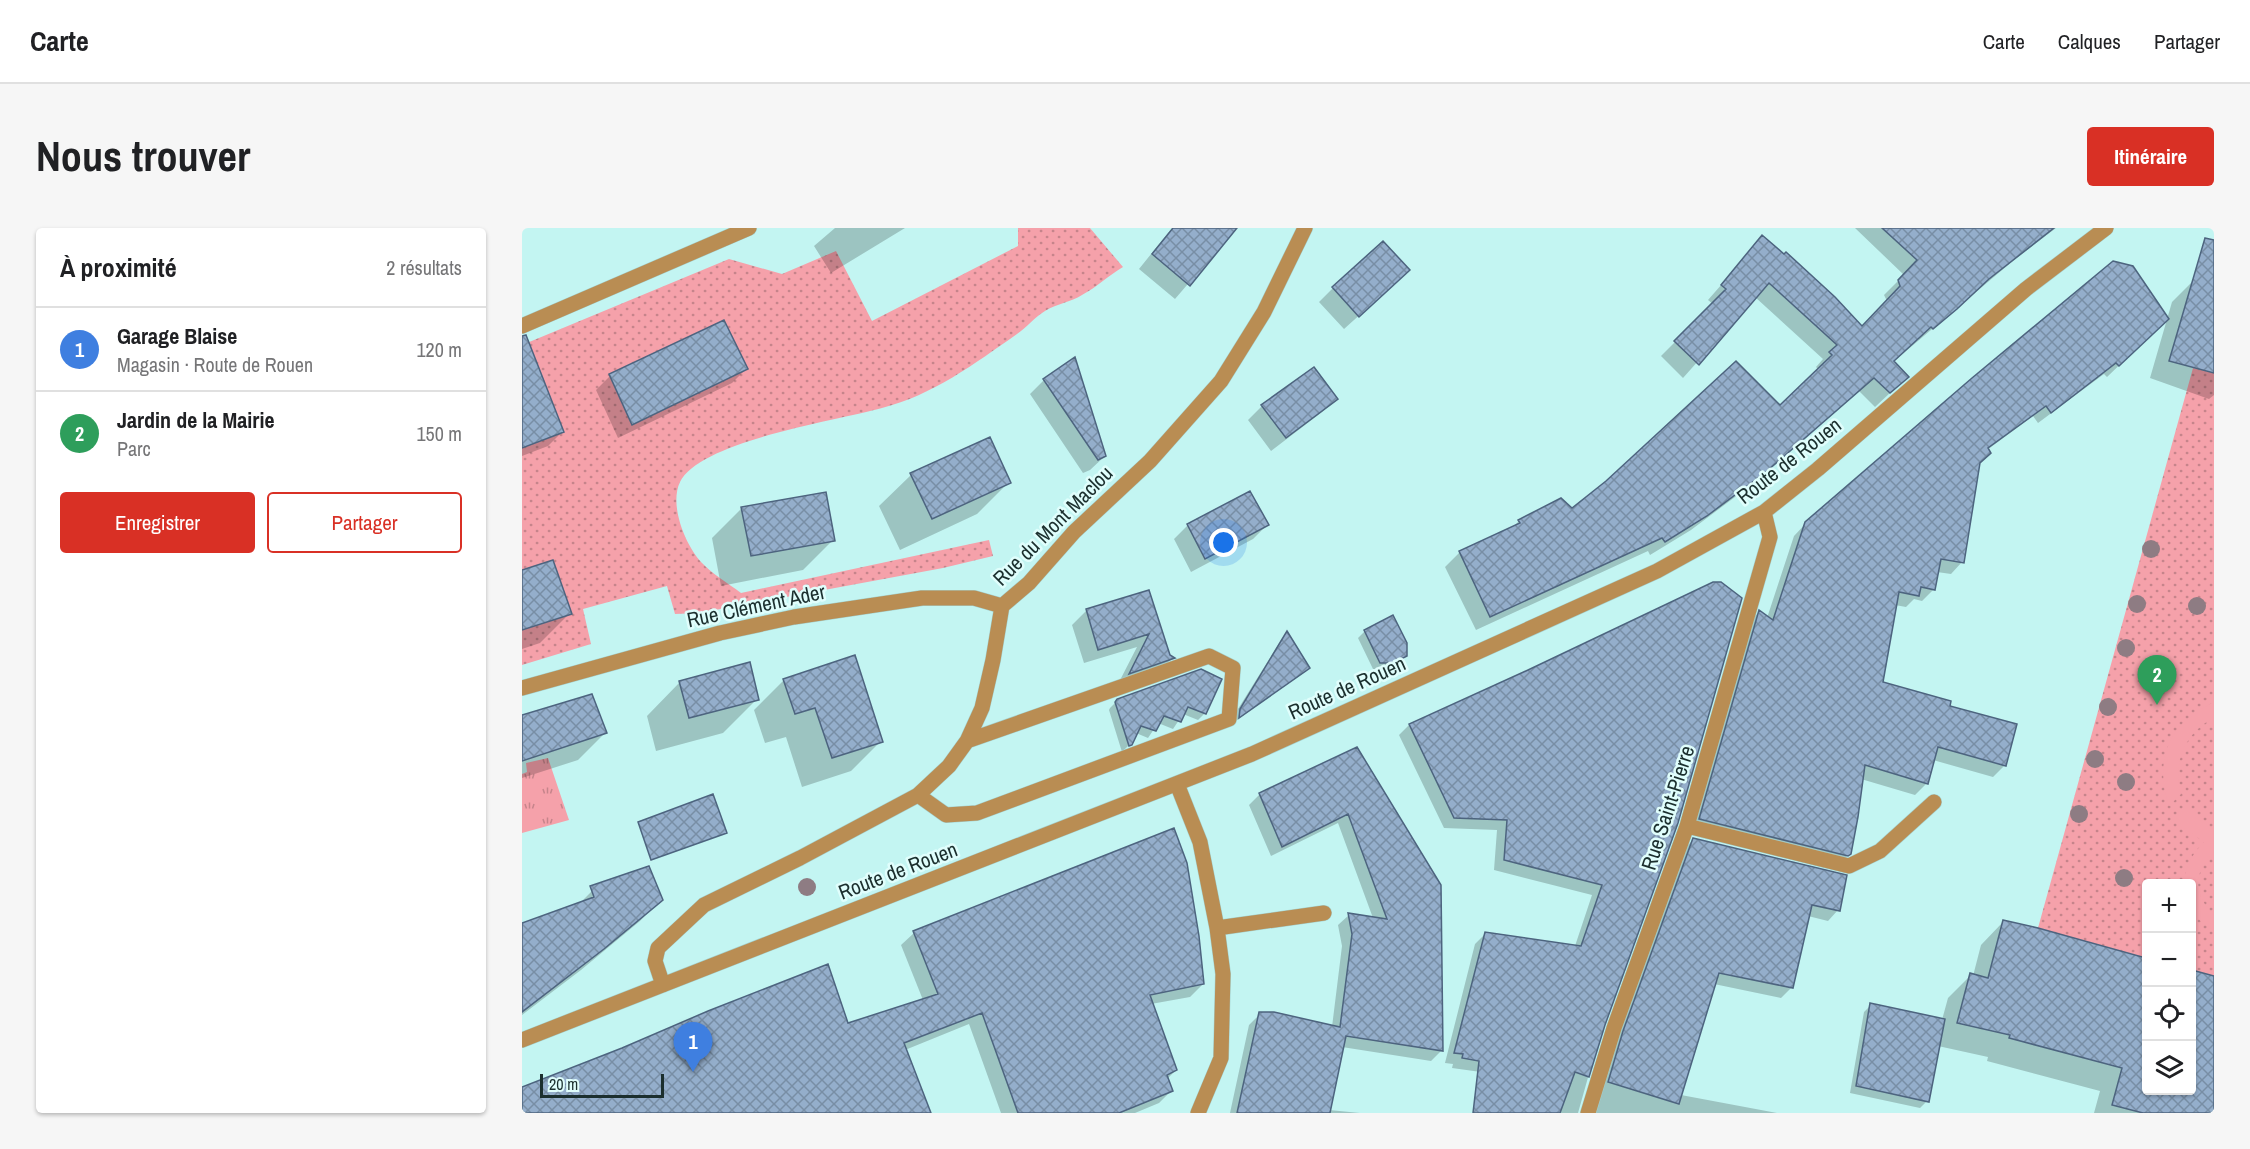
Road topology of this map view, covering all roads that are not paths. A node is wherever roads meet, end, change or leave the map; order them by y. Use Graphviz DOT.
graph roads {
  1 [pos="748,228"];
  2 [pos="1305,228"];
  3 [pos="2106,228"];
  4 [pos="522,326"];
  5 [pos="1764,512"];
  6 [pos="1002,606"];
  7 [pos="522,688"];
  8 [pos="967,741"];
  9 [pos="1177,784"];
  10 [pos="918,795"];
  11 [pos="1934,802"];
  12 [pos="1687,826"];
  13 [pos="1324,912"];
  14 [pos="1217,928"];
  15 [pos="663,986"];
  16 [pos="522,1040"];
  17 [pos="1198,1113"];
  18 [pos="1588,1113"];
  1 -- 4 [label="street"];
  2 -- 6 [label="street, Rue du Mont Maclou"];
  3 -- 5 [label="street, Route de Rouen"];
  5 -- 9 [label="street, Route de Rouen"];
  5 -- 12 [label="street, Rue Saint-Pierre"];
  6 -- 7 [label="street, Rue Clément Ader"];
  6 -- 8 [label="street, Rue du Mont Maclou"];
  8 -- 10 [label="street, Rue du Mont Maclou"];
  8 -- 10 [label="street"];
  9 -- 14 [label="street"];
  9 -- 15 [label="street, Route de Rouen"];
  10 -- 15 [label="street, Rue du Mont Maclou"];
  11 -- 12 [label="street"];
  12 -- 18 [label="street, Rue Saint-Pierre"];
  13 -- 14 [label="street"];
  14 -- 17 [label="street"];
  15 -- 16 [label="street, Route de Rouen"];
}
